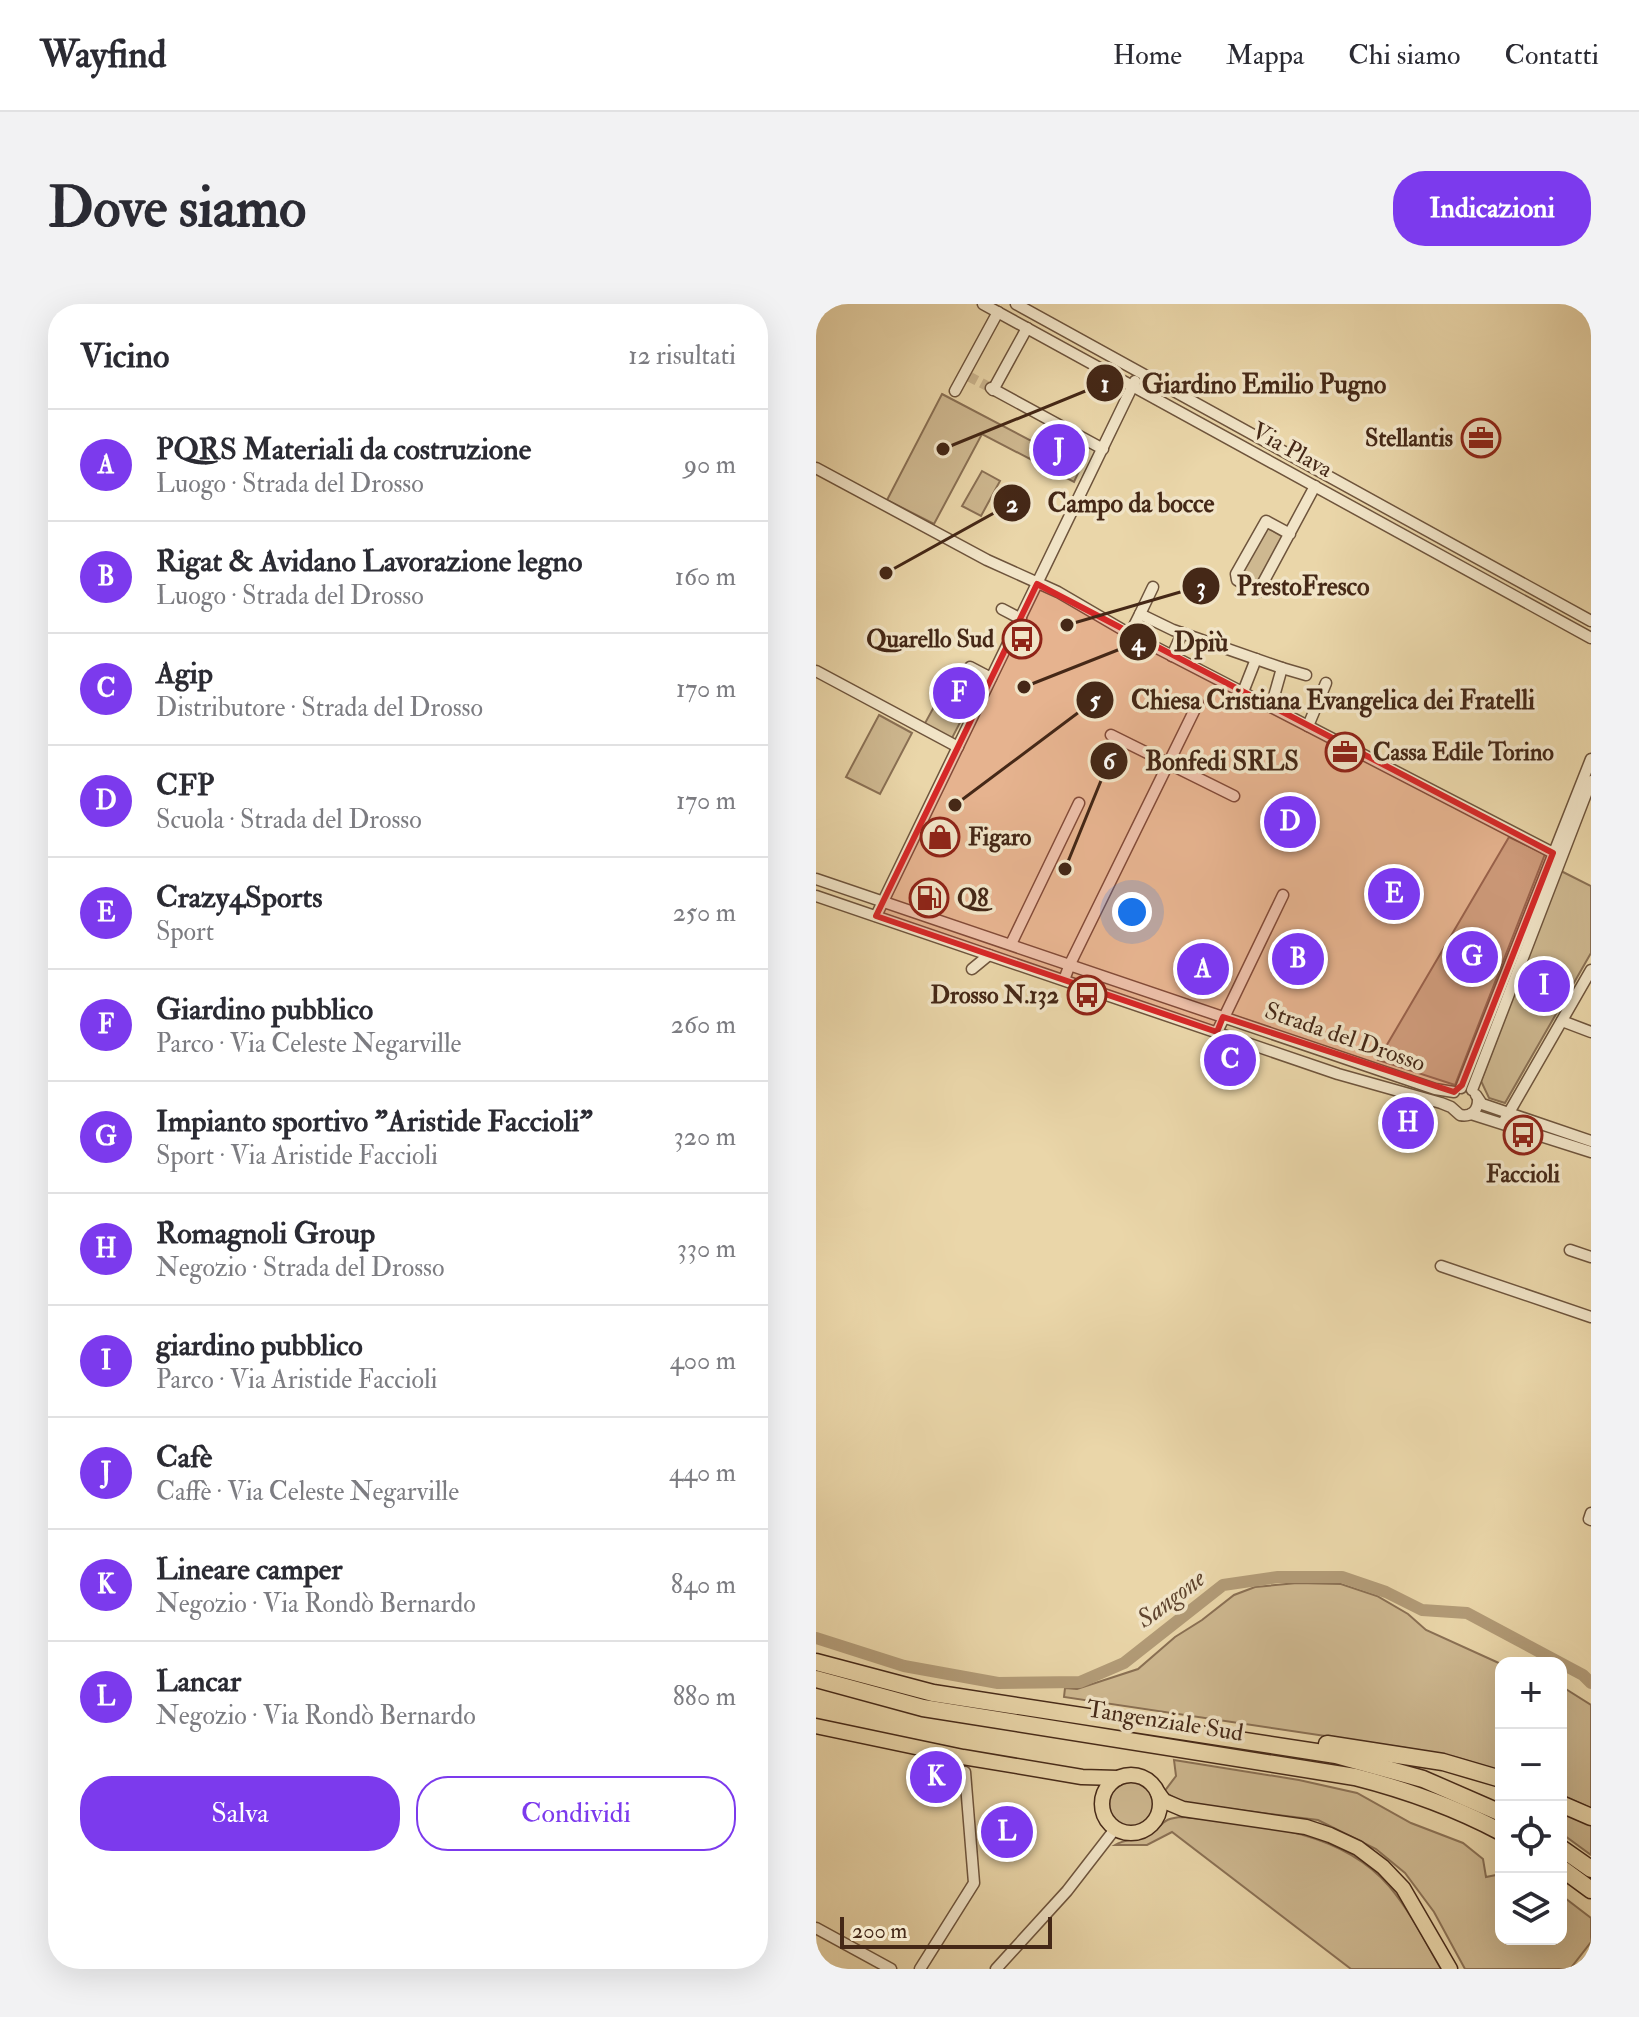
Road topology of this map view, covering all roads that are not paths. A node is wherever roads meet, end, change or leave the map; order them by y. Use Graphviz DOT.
graph roads {
  1 [pos="983,304"];
  2 [pos="1016,304"];
  3 [pos="998,312"];
  4 [pos="1027,328"];
  5 [pos="1133,369"];
  6 [pos="1121,380"];
  7 [pos="1133,386"];
  8 [pos="955,391"];
  9 [pos="1103,449"];
  10 [pos="816,468"];
  11 [pos="1315,486"];
  12 [pos="1408,520"];
  13 [pos="1421,527"];
  14 [pos="1401,533"];
  15 [pos="1290,534"];
  16 [pos="1414,540"];
  17 [pos="1037,584"];
  18 [pos="1153,587"];
  19 [pos="1002,609"];
  20 [pos="1140,614"];
  21 [pos="1021,619"];
  22 [pos="1591,621"];
  23 [pos="1182,633"];
  24 [pos="1130,634"];
  25 [pos="1591,638"];
  26 [pos="1172,656"];
  27 [pos="1256,659"];
  28 [pos="970,667"];
  29 [pos="1282,668"];
  30 [pos="816,671"];
  31 [pos="1306,675"];
  32 [pos="991,678"];
  33 [pos="1326,683"];
  34 [pos="1243,692"];
  35 [pos="1198,703"];
  36 [pos="1271,707"];
  37 [pos="1308,726"];
  38 [pos="1111,735"];
  39 [pos="958,747"];
  40 [pos="1591,759"];
  41 [pos="1169,765"];
  42 [pos="1591,781"];
  43 [pos="1234,796"];
  44 [pos="1079,803"];
  45 [pos="1557,855"];
  46 [pos="816,879"];
  47 [pos="835,885"];
  48 [pos="1283,895"];
  49 [pos="816,896"];
  50 [pos="830,901"];
  51 [pos="883,901"];
  52 [pos="876,916"];
  53 [pos="1011,944"];
  54 [pos="968,947"];
  55 [pos="989,955"];
  56 [pos="1070,964"];
  57 [pos="1591,970"];
  58 [pos="1064,980"];
  59 [pos="1223,1017"];
  60 [pos="1562,1021"];
  61 [pos="1217,1032"];
  62 [pos="1591,1032"];
  63 [pos="1287,1038"];
  64 [pos="1281,1054"];
  65 [pos="1466,1093"];
  66 [pos="1451,1107"];
  67 [pos="1471,1114"];
  68 [pos="1506,1118"];
  69 [pos="1591,1141"];
  70 [pos="1591,1152"];
  71 [pos="1570,1250"];
  72 [pos="1591,1257"];
  73 [pos="1441,1266"];
  74 [pos="1591,1317"];
  75 [pos="1591,1513"];
  76 [pos="1591,1520"];
  77 [pos="816,1662"];
  78 [pos="816,1679"];
  79 [pos="816,1726"];
  80 [pos="1204,1735"];
  81 [pos="965,1772"];
  82 [pos="1082,1777"];
  83 [pos="1495,1777"];
  84 [pos="1118,1778"];
  85 [pos="1158,1793"];
  86 [pos="1101,1805"];
  87 [pos="1567,1807"];
  88 [pos="1183,1809"];
  89 [pos="1495,1810"];
  90 [pos="1591,1817"];
  91 [pos="1155,1820"];
  92 [pos="1115,1829"];
  93 [pos="1495,1829"];
  94 [pos="1567,1852"];
  95 [pos="1591,1869"];
  96 [pos="1567,1872"];
  97 [pos="1591,1890"];
  98 [pos="816,1928"];
  99 [pos="1591,1962"];
  100 [pos="891,1969"];
  101 [pos="920,1969"];
  102 [pos="996,1969"];
  103 [pos="1450,1969"];
  104 [pos="1585,1969"];
  1 -- 3 [label="street, Via Plava"];
  2 -- 5 [label="street, Via Plava"];
  3 -- 4 [label="street, Via Plava"];
  3 -- 8 [label="street"];
  4 -- 6 [label="street, Via Plava"];
  4 -- 9 [label="street"];
  5 -- 6 [label="street"];
  5 -- 7 [label="street"];
  5 -- 12 [label="street, Via Plava"];
  6 -- 7 [label="street, Via Plava"];
  7 -- 9 [label="street"];
  7 -- 11 [label="street, Via Plava"];
  9 -- 17 [label="street"];
  10 -- 17 [label="street"];
  11 -- 14 [label="street, Via Plava"];
  11 -- 15 [label="street"];
  12 -- 13 [label="street, Via Plava"];
  12 -- 14 [label="street"];
  13 -- 16 [label="street"];
  13 -- 22 [label="street, Via Plava"];
  14 -- 16 [label="street, Via Plava"];
  15 -- 15 [label="street"];
  16 -- 25 [label="street, Via Plava"];
  17 -- 21 [label="street"];
  17 -- 24 [label="street"];
  18 -- 20 [label="street"];
  19 -- 21 [label="street"];
  20 -- 23 [label="street"];
  20 -- 24 [label="street"];
  21 -- 32 [label="street"];
  23 -- 26 [label="street"];
  23 -- 27 [label="street"];
  24 -- 26 [label="street"];
  26 -- 34 [label="street"];
  27 -- 29 [label="street"];
  27 -- 34 [label="street"];
  28 -- 32 [label="street"];
  29 -- 31 [label="street"];
  29 -- 36 [label="street"];
  30 -- 39 [label="street"];
  32 -- 39 [label="street"];
  33 -- 37 [label="street"];
  34 -- 36 [label="street"];
  35 -- 41 [label="street"];
  36 -- 37 [label="street"];
  37 -- 45 [label="street"];
  38 -- 41 [label="street"];
  39 -- 51 [label="street"];
  40 -- 45 [label="street"];
  41 -- 43 [label="street"];
  41 -- 56 [label="street"];
  42 -- 45 [label="street"];
  44 -- 53 [label="street"];
  45 -- 65 [label="street"];
  46 -- 47 [label="street, Strada del Drosso"];
  47 -- 50 [label="street"];
  47 -- 51 [label="street, Strada del Drosso"];
  48 -- 59 [label="street, Strada del Drosso"];
  49 -- 50 [label="street, Strada del Drosso"];
  50 -- 52 [label="street, Strada del Drosso"];
  51 -- 52 [label="street"];
  51 -- 53 [label="street, Strada del Drosso"];
  52 -- 54 [label="street, Strada del Drosso"];
  53 -- 56 [label="street, Strada del Drosso"];
  54 -- 55 [label="street, Strada del Drosso"];
  54 -- 55 [label="street, Strada del Drosso"];
  55 -- 58 [label="street, Strada del Drosso"];
  56 -- 58 [label="street"];
  56 -- 59 [label="street, Strada del Drosso"];
  57 -- 60 [label="street"];
  58 -- 61 [label="street, Strada del Drosso"];
  59 -- 61 [label="street, Strada del Drosso"];
  59 -- 63 [label="street, Strada del Drosso"];
  60 -- 62 [label="street"];
  60 -- 68 [label="street"];
  61 -- 64 [label="street, Strada del Drosso"];
  63 -- 64 [label="street"];
  63 -- 65 [label="street, Strada del Drosso"];
  64 -- 66 [label="street, Strada del Drosso"];
  65 -- 66 [label="street"];
  65 -- 67 [label="street"];
  65 -- 68 [label="street, Strada del Drosso"];
  66 -- 67 [label="street"];
  67 -- 68 [label="street, Strada del Drosso"];
  68 -- 69 [label="street, Strada del Drosso"];
  68 -- 70 [label="street, Strada del Drosso"];
  71 -- 72 [label="street"];
  73 -- 74 [label="street"];
  75 -- 76 [label="street"];
  77 -- 80 [label="highway, Tangenziale Sud"];
  78 -- 93 [label="highway, Tangenziale Sud"];
  79 -- 82 [label="main road"];
  80 -- 83 [label="highway"];
  80 -- 89 [label="highway, Tangenziale Sud"];
  81 -- 101 [label="street"];
  82 -- 84 [label="main road"];
  82 -- 86 [label="main road"];
  84 -- 85 [label="main road"];
  84 -- 86 [label="main road"];
  85 -- 88 [label="main road"];
  85 -- 91 [label="main road"];
  86 -- 92 [label="main road"];
  87 -- 90 [label="highway"];
  88 -- 91 [label="main road"];
  88 -- 103 [label="main road"];
  91 -- 92 [label="main road"];
  92 -- 102 [label="street"];
  94 -- 95 [label="highway"];
  96 -- 97 [label="highway"];
  98 -- 100 [label="street"];
  99 -- 104 [label="main road"];
}
